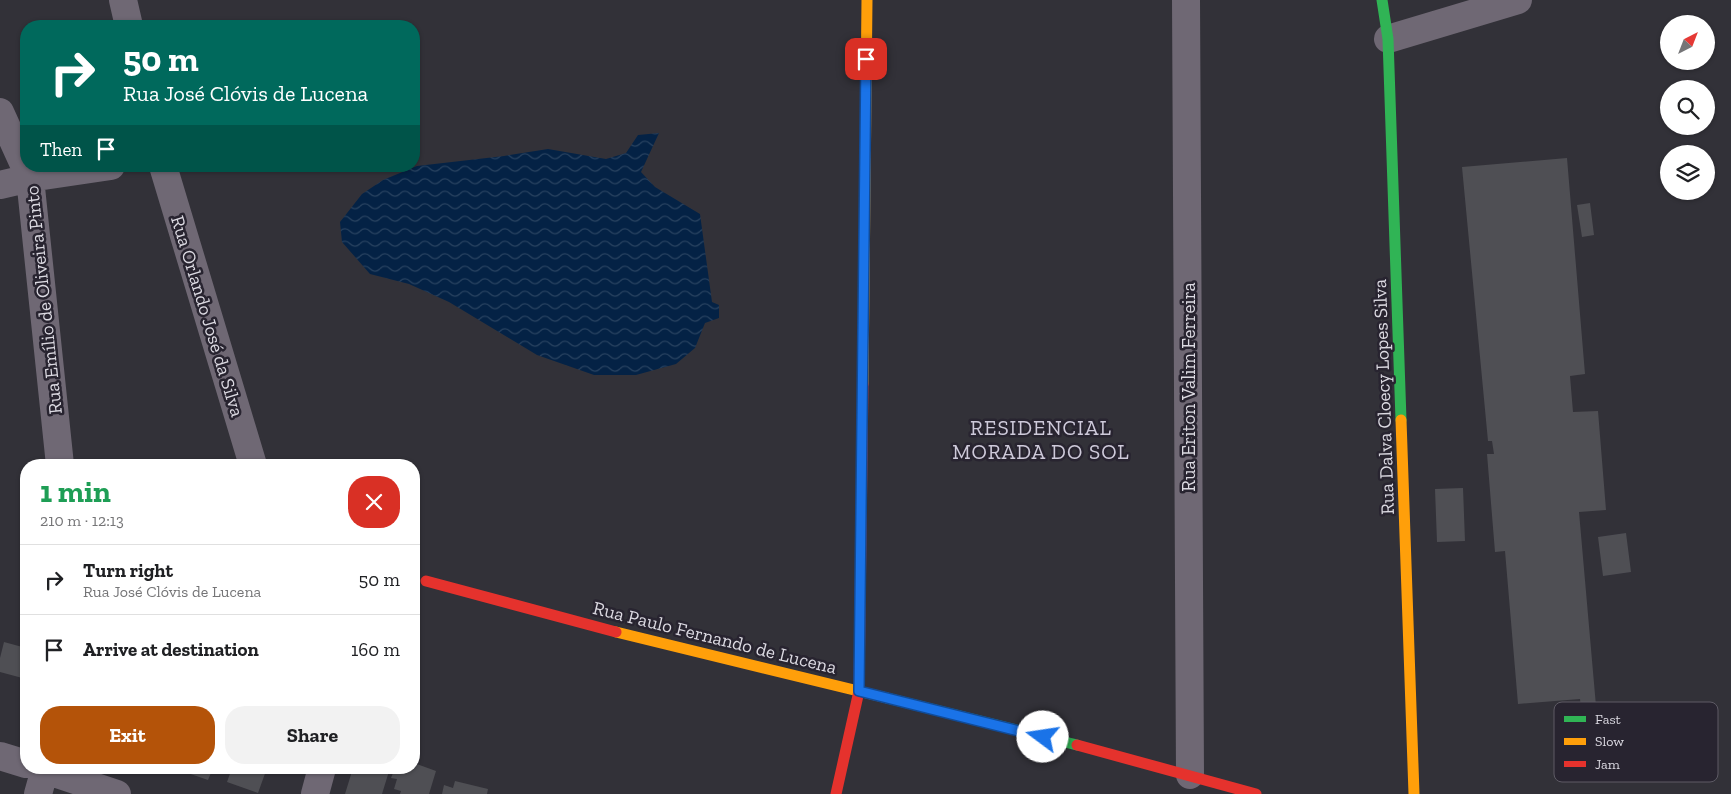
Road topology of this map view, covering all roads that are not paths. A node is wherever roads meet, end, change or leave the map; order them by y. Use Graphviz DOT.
graph roads {
  1 [pos="123,0"];
  2 [pos="867,0"];
  3 [pos="1186,0"];
  4 [pos="1382,0"];
  5 [pos="1518,0"];
  6 [pos="128,20"];
  7 [pos="1388,39"];
  8 [pos="0,112"];
  9 [pos="20,156"];
  10 [pos="27,172"];
  11 [pos="70,172"];
  12 [pos="165,172"];
  13 [pos="30,178"];
  14 [pos="0,185"];
  15 [pos="59,459"];
  16 [pos="252,459"];
  17 [pos="426,582"];
  18 [pos="859,691"];
  19 [pos="0,756"];
  20 [pos="20,766"];
  21 [pos="37,774"];
  22 [pos="320,774"];
  23 [pos="1190,775"];
  24 [pos="118,794"];
  25 [pos="314,794"];
  26 [pos="836,794"];
  27 [pos="1256,794"];
  28 [pos="1414,794"];
  1 -- 6 [label="street"];
  2 -- 18 [label="street"];
  3 -- 23 [label="street, Rua Eriton Valim Ferreira"];
  4 -- 7 [label="street, Rua Dalva Cloecy Lopes Silva"];
  5 -- 7 [label="street"];
  7 -- 28 [label="street, Rua Dalva Cloecy Lopes Silva"];
  8 -- 9 [label="street, Rua Emílio de Oliveira Pinto"];
  10 -- 13 [label="street, Rua Emílio de Oliveira Pinto"];
  11 -- 13 [label="street"];
  12 -- 16 [label="street, Rua Orlando José da Silva"];
  13 -- 14 [label="street"];
  13 -- 15 [label="street, Rua Emílio de Oliveira Pinto"];
  17 -- 18 [label="street, Rua Paulo Fernando de Lucena"];
  18 -- 23 [label="street, Rua Paulo Fernando de Lucena"];
  18 -- 26 [label="street"];
  19 -- 20 [label="street"];
  21 -- 24 [label="street"];
  22 -- 25 [label="street"];
  23 -- 27 [label="street, Rua Paulo Fernando de Lucena"];
}
